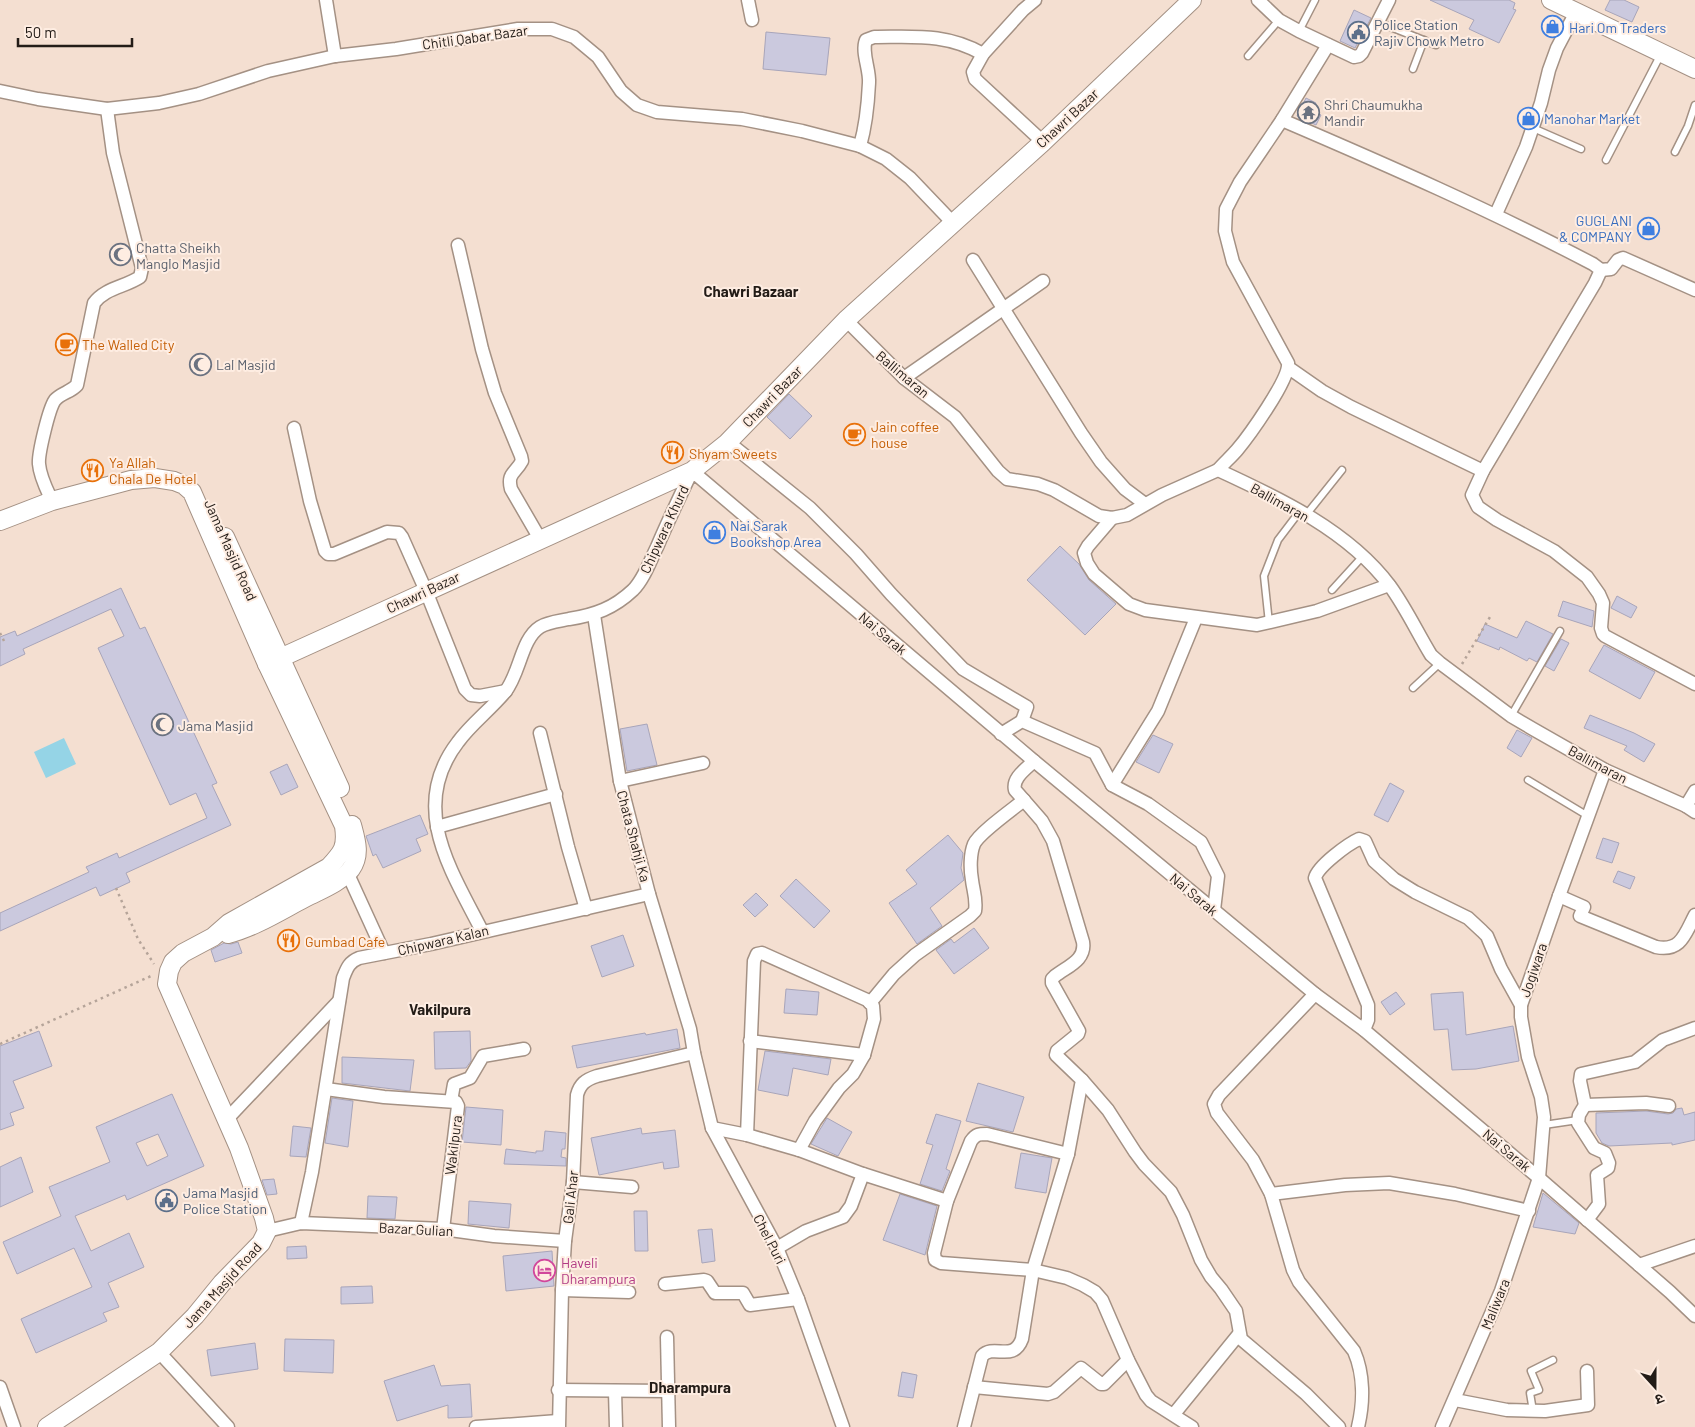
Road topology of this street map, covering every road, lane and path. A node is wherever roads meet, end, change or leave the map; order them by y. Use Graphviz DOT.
graph roads {
  1 [pos="326,0"];
  2 [pos="748,0"];
  3 [pos="1035,0"];
  4 [pos="1192,0"];
  5 [pos="1258,0"];
  6 [pos="1314,0"];
  7 [pos="1388,0"];
  8 [pos="1551,0"];
  9 [pos="1023,5"];
  10 [pos="1576,12"];
  11 [pos="752,20"];
  12 [pos="1279,20"];
  13 [pos="1378,22"];
  14 [pos="1299,31"];
  15 [pos="1424,40"];
  16 [pos="1328,45"];
  17 [pos="1436,45"];
  18 [pos="1661,53"];
  19 [pos="983,54"];
  20 [pos="334,56"];
  21 [pos="1248,56"];
  22 [pos="1413,69"];
  23 [pos="1695,69"];
  24 [pos="0,91"];
  25 [pos="1695,105"];
  26 [pos="107,109"];
  27 [pos="1282,120"];
  28 [pos="1532,128"];
  29 [pos="1042,142"];
  30 [pos="860,146"];
  31 [pos="1581,149"];
  32 [pos="1675,152"];
  33 [pos="1606,160"];
  34 [pos="1496,214"];
  35 [pos="953,223"];
  36 [pos="458,245"];
  37 [pos="973,260"];
  38 [pos="1601,270"];
  39 [pos="1043,281"];
  40 [pos="1695,290"];
  41 [pos="1004,308"];
  42 [pos="846,320"];
  43 [pos="1289,368"];
  44 [pos="904,378"];
  45 [pos="294,428"];
  46 [pos="728,442"];
  47 [pos="1218,470"];
  48 [pos="1342,470"];
  49 [pos="692,471"];
  50 [pos="1483,471"];
  51 [pos="52,501"];
  52 [pos="1146,504"];
  53 [pos="1303,513"];
  54 [pos="1112,518"];
  55 [pos="0,521"];
  56 [pos="540,539"];
  57 [pos="1363,556"];
  58 [pos="1389,585"];
  59 [pos="1332,590"];
  60 [pos="426,591"];
  61 [pos="594,615"];
  62 [pos="1490,617"];
  63 [pos="1196,618"];
  64 [pos="1269,623"];
  65 [pos="1560,631"];
  66 [pos="0,633"];
  67 [pos="4,641"];
  68 [pos="273,661"];
  69 [pos="1440,663"];
  70 [pos="1456,674"];
  71 [pos="1695,684"];
  72 [pos="1413,688"];
  73 [pos="506,691"];
  74 [pos="1511,716"];
  75 [pos="1022,721"];
  76 [pos="540,733"];
  77 [pos="1001,734"];
  78 [pos="1034,761"];
  79 [pos="703,763"];
  80 [pos="1605,770"];
  81 [pos="1528,780"];
  82 [pos="620,781"];
  83 [pos="1112,785"];
  84 [pos="1695,791"];
  85 [pos="556,794"];
  86 [pos="1024,800"];
  87 [pos="1690,809"];
  88 [pos="1588,816"];
  89 [pos="437,827"];
  90 [pos="347,872"];
  91 [pos="116,888"];
  92 [pos="649,894"];
  93 [pos="1558,896"];
  94 [pos="586,909"];
  95 [pos="1214,910"];
  96 [pos="1695,915"];
  97 [pos="482,931"];
  98 [pos="212,938"];
  99 [pos="384,953"];
  100 [pos="163,978"];
  101 [pos="1315,994"];
  102 [pos="339,1001"];
  103 [pos="870,1003"];
  104 [pos="1521,1005"];
  105 [pos="1695,1028"];
  106 [pos="1364,1030"];
  107 [pos="750,1041"];
  108 [pos="0,1044"];
  109 [pos="524,1049"];
  110 [pos="694,1053"];
  111 [pos="864,1056"];
  112 [pos="1082,1080"];
  113 [pos="326,1089"];
  114 [pos="451,1100"];
  115 [pos="1585,1105"];
  116 [pos="1669,1106"];
  117 [pos="226,1120"];
  118 [pos="1578,1120"];
  119 [pos="1544,1126"];
  120 [pos="712,1128"];
  121 [pos="747,1135"];
  122 [pos="799,1150"];
  123 [pos="1068,1154"];
  124 [pos="863,1174"];
  125 [pos="1539,1178"];
  126 [pos="573,1182"];
  127 [pos="632,1187"];
  128 [pos="1271,1194"];
  129 [pos="947,1201"];
  130 [pos="1529,1211"];
  131 [pos="1586,1220"];
  132 [pos="301,1223"];
  133 [pos="443,1229"];
  134 [pos="267,1231"];
  135 [pos="565,1242"];
  136 [pos="1695,1246"];
  137 [pos="777,1248"];
  138 [pos="1640,1265"];
  139 [pos="1033,1270"];
  140 [pos="665,1284"];
  141 [pos="562,1290"];
  142 [pos="629,1292"];
  143 [pos="798,1299"];
  144 [pos="1695,1316"];
  145 [pos="1239,1334"];
  146 [pos="667,1337"];
  147 [pos="159,1352"];
  148 [pos="1128,1360"];
  149 [pos="1553,1360"];
  150 [pos="1587,1371"];
  151 [pos="0,1387"];
  152 [pos="974,1387"];
  153 [pos="558,1390"];
  154 [pos="616,1391"];
  155 [pos="668,1391"];
  156 [pos="1455,1400"];
  157 [pos="1533,1411"];
  158 [pos="1174,1414"];
  159 [pos="558,1424"];
  160 [pos="14,1427"];
  161 [pos="47,1427"];
  162 [pos="228,1427"];
  163 [pos="476,1427"];
  164 [pos="616,1427"];
  165 [pos="669,1427"];
  166 [pos="843,1427"];
  167 [pos="964,1427"];
  168 [pos="1192,1427"];
  169 [pos="1339,1427"];
  170 [pos="1358,1427"];
  171 [pos="1442,1427"];
  1 -- 20 [label="street"];
  2 -- 11 [label="street"];
  3 -- 9 [label="street"];
  4 -- 29 [label="street, Chawri Bazar"];
  5 -- 12 [label="street"];
  6 -- 14 [label="lane"];
  7 -- 13 [label="street"];
  8 -- 10 [label="street"];
  9 -- 19 [label="street"];
  10 -- 18 [label="street"];
  10 -- 28 [label="street"];
  12 -- 14 [label="street"];
  12 -- 21 [label="lane"];
  13 -- 15 [label="lane"];
  13 -- 16 [label="street"];
  14 -- 16 [label="street"];
  15 -- 17 [label="lane"];
  15 -- 22 [label="lane"];
  16 -- 27 [label="street"];
  18 -- 23 [label="street"];
  18 -- 33 [label="lane"];
  19 -- 29 [label="street"];
  19 -- 30 [label="street"];
  20 -- 26 [label="street, Chitli Qabar Bazar"];
  20 -- 30 [label="street, Chitli Qabar Bazar"];
  24 -- 26 [label="street, Chitli Qabar Bazar"];
  25 -- 32 [label="lane"];
  26 -- 51 [label="street"];
  27 -- 34 [label="street"];
  27 -- 43 [label="street"];
  28 -- 31 [label="lane"];
  28 -- 34 [label="street"];
  29 -- 35 [label="street, Chawri Bazar"];
  30 -- 35 [label="street, Chitli Qabar Bazar"];
  34 -- 38 [label="street"];
  35 -- 42 [label="street, Chawri Bazar"];
  36 -- 56 [label="street"];
  37 -- 41 [label="street"];
  38 -- 40 [label="street"];
  38 -- 50 [label="street"];
  39 -- 41 [label="street"];
  41 -- 44 [label="street"];
  41 -- 52 [label="street"];
  42 -- 44 [label="street, Ballimaran"];
  42 -- 46 [label="street, Chawri Bazar"];
  43 -- 47 [label="street"];
  43 -- 50 [label="street"];
  44 -- 54 [label="street, Ballimaran"];
  45 -- 60 [label="street"];
  46 -- 49 [label="street, Chawri Bazar"];
  46 -- 75 [label="street"];
  47 -- 52 [label="street"];
  47 -- 53 [label="street, Ballimaran"];
  48 -- 53 [label="lane"];
  49 -- 56 [label="street, Chawri Bazar"];
  49 -- 61 [label="street, Chipwara Khurd"];
  49 -- 77 [label="street, Nai Sarak"];
  50 -- 71 [label="street"];
  51 -- 55 [label="street"];
  51 -- 68 [label="street, Jama Masjid Road"];
  52 -- 54 [label="street"];
  53 -- 57 [label="street, Ballimaran"];
  53 -- 64 [label="lane"];
  54 -- 63 [label="street"];
  56 -- 60 [label="street, Chawri Bazar"];
  57 -- 58 [label="street, Ballimaran"];
  57 -- 59 [label="lane"];
  58 -- 64 [label="street"];
  58 -- 69 [label="street, Ballimaran"];
  60 -- 68 [label="street, Chawri Bazar"];
  60 -- 73 [label="street"];
  61 -- 73 [label="street, Chipwara Khurd"];
  61 -- 82 [label="street, Chata Shahji Ka"];
  62 -- 70 [label="path"];
  63 -- 64 [label="street"];
  63 -- 83 [label="street"];
  65 -- 74 [label="lane"];
  66 -- 67 [label="path"];
  68 -- 90 [label="street, Jama Masjid Road"];
  68 -- 98 [label="street, Jama Masjid Road"];
  69 -- 70 [label="street, Ballimaran"];
  69 -- 72 [label="lane"];
  70 -- 74 [label="street, Ballimaran"];
  73 -- 89 [label="street, Chipwara Khurd"];
  74 -- 80 [label="street, Ballimaran"];
  75 -- 77 [label="street"];
  75 -- 83 [label="street"];
  76 -- 85 [label="street"];
  77 -- 78 [label="street, Nai Sarak"];
  78 -- 86 [label="street"];
  78 -- 95 [label="street, Nai Sarak"];
  79 -- 82 [label="street"];
  80 -- 87 [label="street, Ballimaran"];
  80 -- 88 [label="street, Jogiwara"];
  81 -- 88 [label="lane"];
  82 -- 92 [label="street, Chata Shahji Ka"];
  83 -- 95 [label="street"];
  84 -- 87 [label="street"];
  85 -- 89 [label="street"];
  85 -- 94 [label="street"];
  86 -- 103 [label="street"];
  86 -- 112 [label="street"];
  88 -- 93 [label="street, Jogiwara"];
  89 -- 97 [label="street, Chipwara Khurd"];
  90 -- 98 [label="street, Jama Masjid Road"];
  90 -- 99 [label="street"];
  91 -- 100 [label="path"];
  92 -- 94 [label="street, Chipwara Kalan"];
  92 -- 110 [label="street, Chata Shahji Ka"];
  93 -- 96 [label="street"];
  93 -- 104 [label="street, Jogiwara"];
  94 -- 97 [label="street, Chipwara Kalan"];
  95 -- 101 [label="street, Nai Sarak"];
  97 -- 99 [label="street, Chipwara Kalan"];
  98 -- 100 [label="street, Jama Masjid Road"];
  99 -- 102 [label="street, Chipwara Kalan"];
  100 -- 108 [label="path"];
  100 -- 117 [label="street, Jama Masjid Road"];
  101 -- 106 [label="street, Nai Sarak"];
  101 -- 128 [label="street"];
  102 -- 113 [label="street, Chipwara Kalan"];
  102 -- 117 [label="street"];
  103 -- 107 [label="street"];
  103 -- 111 [label="street"];
  104 -- 106 [label="street"];
  104 -- 119 [label="street, Jogiwara"];
  105 -- 115 [label="street"];
  106 -- 125 [label="street, Nai Sarak"];
  107 -- 111 [label="street"];
  107 -- 121 [label="street"];
  109 -- 114 [label="street"];
  110 -- 120 [label="street, Chel Puri"];
  110 -- 126 [label="street, Gali Ahar"];
  111 -- 122 [label="street"];
  112 -- 123 [label="street"];
  112 -- 145 [label="street"];
  113 -- 114 [label="street, Wakilpura"];
  113 -- 132 [label="street, Chipwara Kalan"];
  114 -- 133 [label="street, Wakilpura"];
  115 -- 116 [label="street"];
  115 -- 118 [label="street"];
  117 -- 134 [label="street, Jama Masjid Road"];
  118 -- 119 [label="lane"];
  118 -- 131 [label="street"];
  119 -- 125 [label="street, Jogiwara"];
  120 -- 121 [label="street"];
  120 -- 137 [label="street, Chel Puri"];
  121 -- 122 [label="street"];
  122 -- 124 [label="street"];
  123 -- 129 [label="street"];
  123 -- 139 [label="street"];
  124 -- 129 [label="street"];
  124 -- 137 [label="street"];
  125 -- 130 [label="street, Maliwara"];
  125 -- 131 [label="street, Nai Sarak"];
  126 -- 127 [label="street"];
  126 -- 135 [label="street, Gali Ahar"];
  128 -- 130 [label="street"];
  128 -- 170 [label="street"];
  129 -- 139 [label="street"];
  130 -- 156 [label="street, Maliwara"];
  131 -- 138 [label="street, Nai Sarak"];
  132 -- 133 [label="street, Bazar Gulian"];
  132 -- 134 [label="street, Bazar Gulian"];
  133 -- 135 [label="street, Bazar Gulian"];
  134 -- 147 [label="street, Jama Masjid Road"];
  135 -- 141 [label="street, Gali Ahar"];
  136 -- 138 [label="street"];
  137 -- 143 [label="street, Chel Puri"];
  138 -- 144 [label="street, Nai Sarak"];
  139 -- 148 [label="street"];
  139 -- 152 [label="street"];
  140 -- 143 [label="street"];
  141 -- 142 [label="street"];
  141 -- 153 [label="street, Gali Ahar"];
  143 -- 166 [label="street, Chel Puri"];
  145 -- 158 [label="street"];
  145 -- 169 [label="street"];
  146 -- 155 [label="street"];
  147 -- 161 [label="street, Jama Masjid Road"];
  147 -- 162 [label="street"];
  148 -- 152 [label="street"];
  148 -- 158 [label="street"];
  149 -- 157 [label="lane"];
  150 -- 157 [label="street"];
  151 -- 160 [label="street"];
  152 -- 167 [label="street"];
  153 -- 154 [label="street"];
  153 -- 159 [label="street, Gali Ahar"];
  154 -- 155 [label="street"];
  154 -- 164 [label="street"];
  155 -- 165 [label="street"];
  156 -- 157 [label="street"];
  156 -- 171 [label="street, Maliwara"];
  158 -- 168 [label="street"];
  159 -- 163 [label="street"];
}
